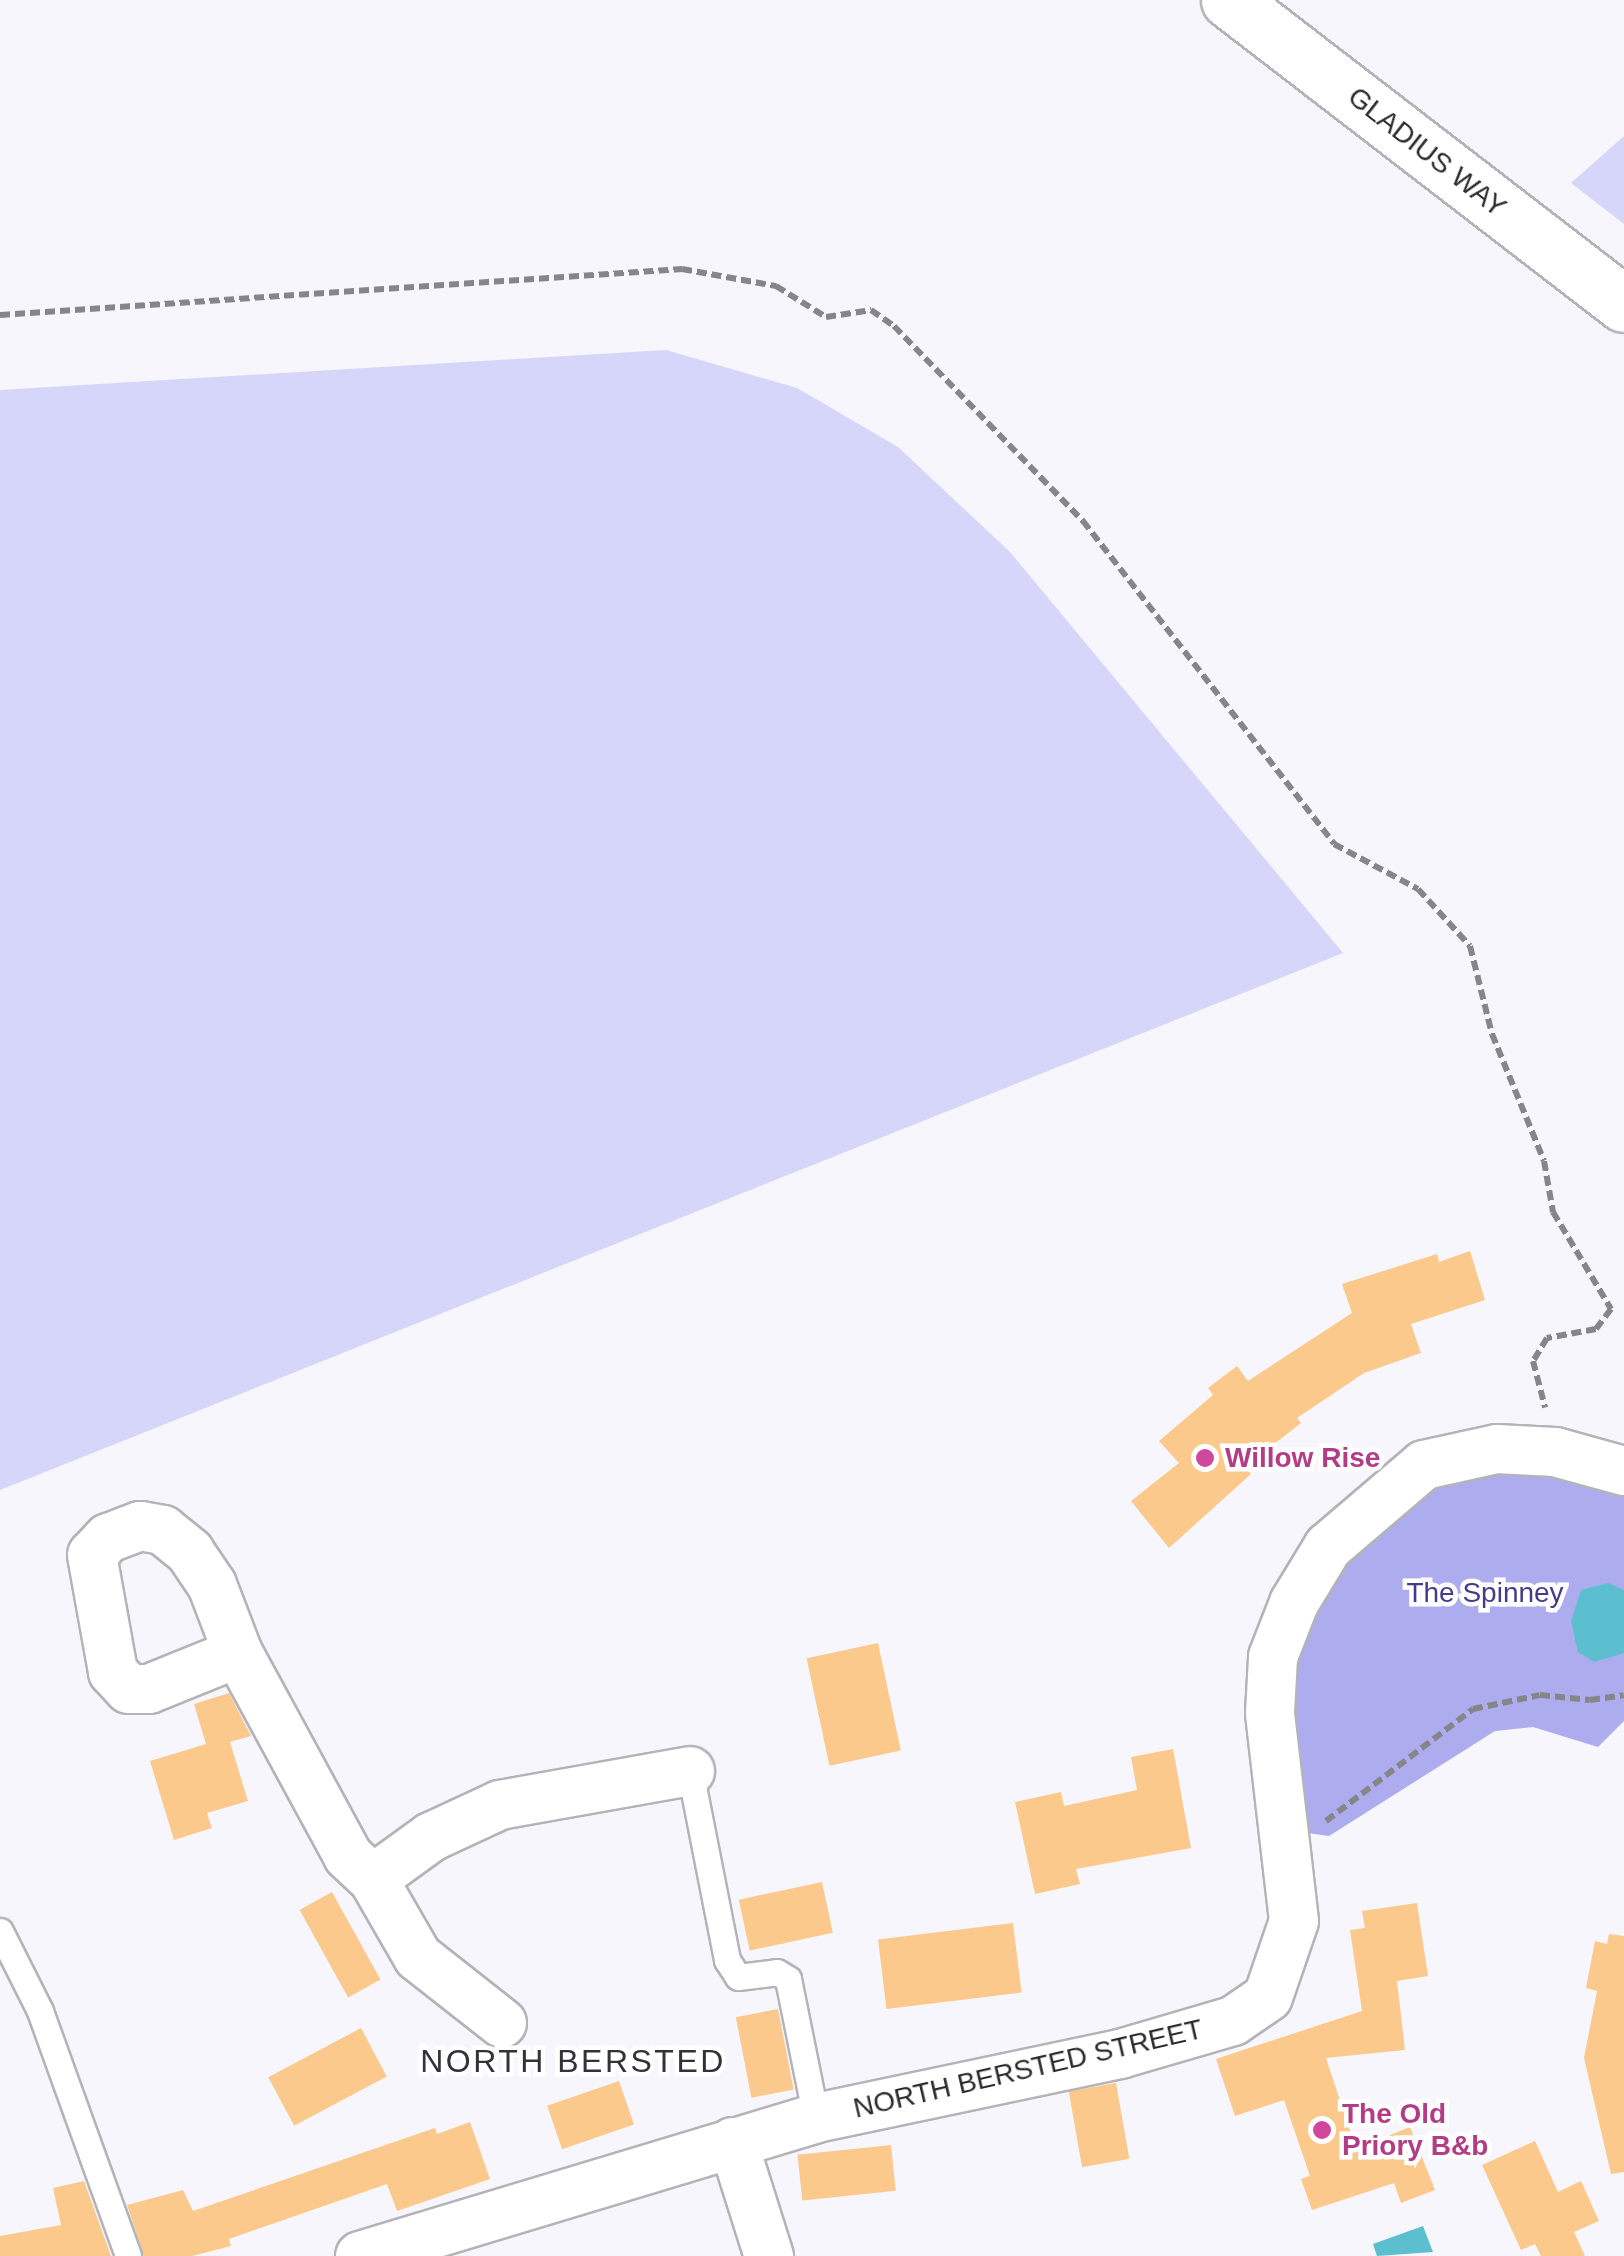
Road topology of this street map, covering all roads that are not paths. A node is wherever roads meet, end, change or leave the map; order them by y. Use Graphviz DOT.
graph roads {
  1 [pos="1229,0"];
  2 [pos="1624,304"];
  3 [pos="1624,1471"];
  4 [pos="238,1653"];
  5 [pos="690,1770"];
  6 [pos="374,1879"];
  7 [pos="0,1931"];
  8 [pos="502,2023"];
  9 [pos="816,2118"];
  10 [pos="733,2142"];
  11 [pos="128,2256"];
  12 [pos="360,2256"];
  13 [pos="769,2256"];
  1 -- 2 [label="highway, GLADIUS WAY"];
  3 -- 9 [label="street, NORTH BERSTED STREET"];
  4 -- 6 [label="street"];
  5 -- 6 [label="street"];
  5 -- 9 [label="lane"];
  6 -- 8 [label="street"];
  7 -- 11 [label="lane"];
  9 -- 10 [label="street, NORTH BERSTED STREET"];
  10 -- 12 [label="street, NORTH BERSTED STREET"];
  10 -- 13 [label="street"];
}
